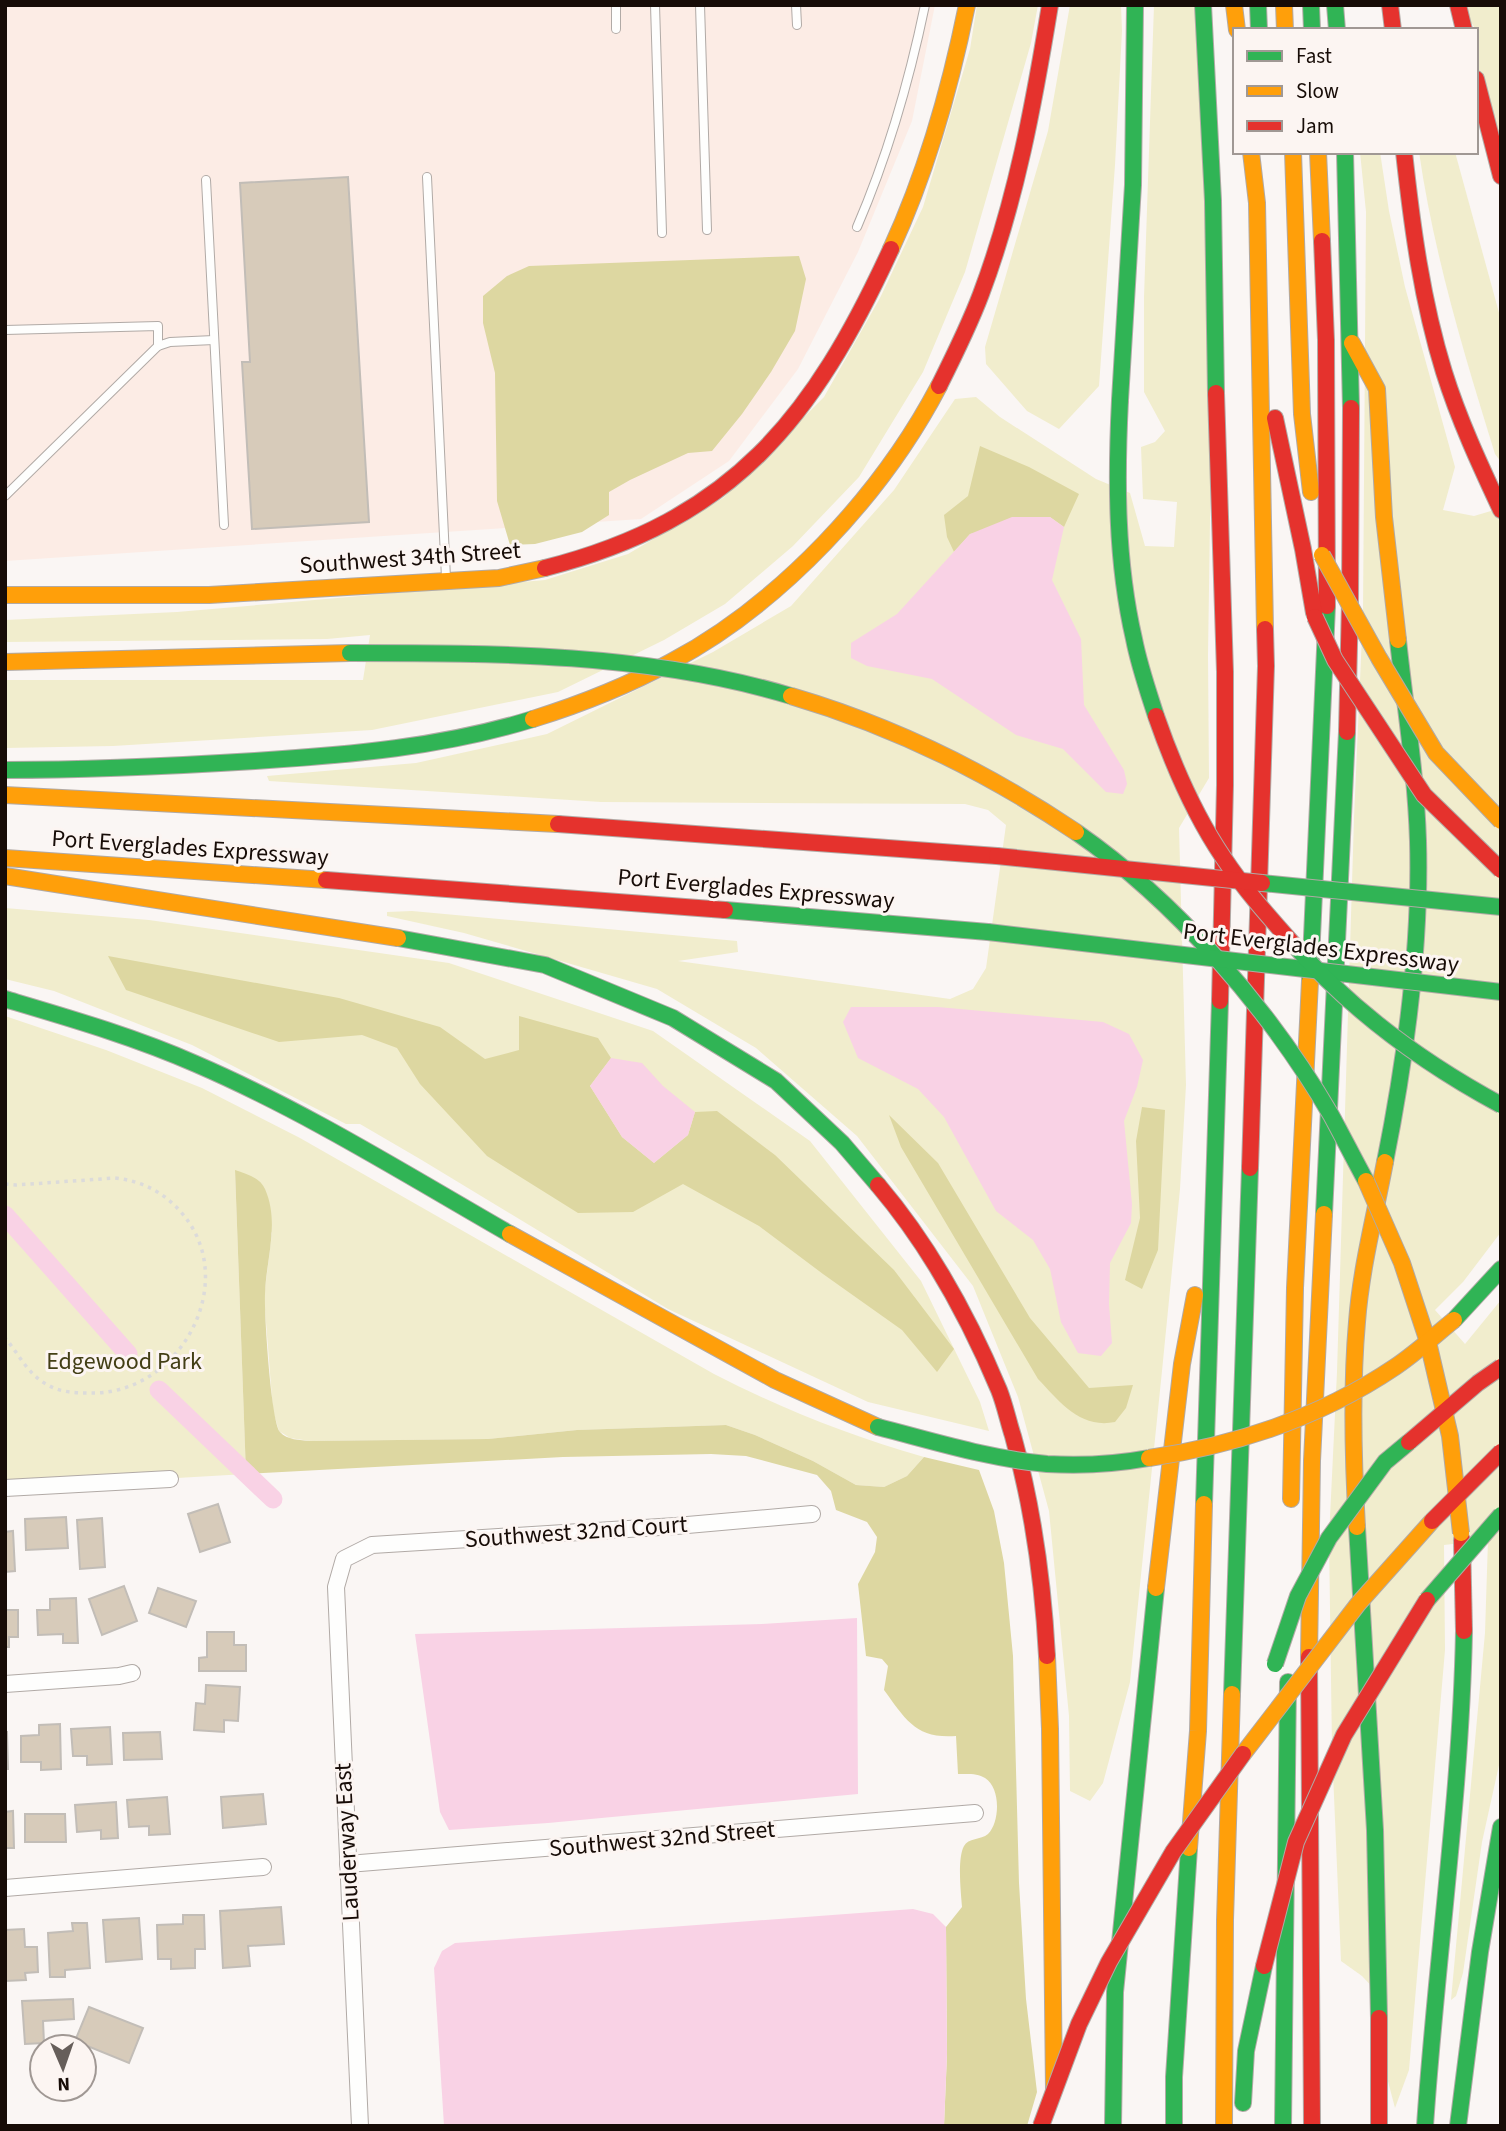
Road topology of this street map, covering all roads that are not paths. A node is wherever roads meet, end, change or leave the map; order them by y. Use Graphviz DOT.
graph roads {
  1 [pos="616,5"];
  2 [pos="655,5"];
  3 [pos="699,5"];
  4 [pos="796,5"];
  5 [pos="925,5"];
  6 [pos="967,5"];
  7 [pos="1050,5"];
  8 [pos="1135,5"];
  9 [pos="1203,5"];
  10 [pos="1234,5"];
  11 [pos="1258,5"];
  12 [pos="1284,5"];
  13 [pos="1311,5"];
  14 [pos="1335,5"];
  15 [pos="1390,5"];
  16 [pos="1458,5"];
  17 [pos="797,25"];
  18 [pos="1237,28"];
  19 [pos="1259,28"];
  20 [pos="1285,28"];
  21 [pos="1312,28"];
  22 [pos="1337,28"];
  23 [pos="1393,28"];
  24 [pos="1464,28"];
  25 [pos="616,29"];
  26 [pos="1478,87"];
  27 [pos="1251,154"];
  28 [pos="1267,154"];
  29 [pos="1293,154"];
  30 [pos="1318,154"];
  31 [pos="1345,154"];
  32 [pos="1404,154"];
  33 [pos="1501,176"];
  34 [pos="427,177"];
  35 [pos="206,180"];
  36 [pos="857,227"];
  37 [pos="707,230"];
  38 [pos="662,233"];
  39 [pos="5,330"];
  40 [pos="1351,339"];
  41 [pos="214,340"];
  42 [pos="158,346"];
  43 [pos="5,496"];
  44 [pos="1501,510"];
  45 [pos="224,525"];
  46 [pos="446,581"];
  47 [pos="5,596"];
  48 [pos="5,662"];
  49 [pos="5,769"];
  50 [pos="5,795"];
  51 [pos="1501,821"];
  52 [pos="5,858"];
  53 [pos="1501,870"];
  54 [pos="5,876"];
  55 [pos="1501,906"];
  56 [pos="1501,992"];
  57 [pos="5,999"];
  58 [pos="1501,1105"];
  59 [pos="1214,1197"];
  60 [pos="1501,1269"];
  61 [pos="1501,1367"];
  62 [pos="1501,1452"];
  63 [pos="170,1479"];
  64 [pos="5,1488"];
  65 [pos="1291,1512"];
  66 [pos="812,1514"];
  67 [pos="1501,1515"];
  68 [pos="344,1559"];
  69 [pos="1289,1581"];
  70 [pos="132,1673"];
  71 [pos="5,1684"];
  72 [pos="1272,1745"];
  73 [pos="975,1813"];
  74 [pos="1501,1827"];
  75 [pos="348,1864"];
  76 [pos="263,1867"];
  77 [pos="5,1888"];
  78 [pos="1267,1894"];
  79 [pos="1266,2030"];
  80 [pos="1243,2112"];
  81 [pos="360,2126"];
  82 [pos="1041,2126"];
  83 [pos="1055,2126"];
  84 [pos="1112,2126"];
  85 [pos="1174,2126"];
  86 [pos="1224,2126"];
  87 [pos="1283,2126"];
  88 [pos="1312,2126"];
  89 [pos="1379,2126"];
  90 [pos="1425,2126"];
  91 [pos="1458,2126"];
  1 -- 25 [label="lane"];
  2 -- 38 [label="lane"];
  3 -- 37 [label="lane"];
  4 -- 17 [label="lane"];
  5 -- 36 [label="lane"];
  6 -- 46 [label="main road, Southwest 34th Street"];
  7 -- 49 [label="main road"];
  8 -- 58 [label="main road, bridge"];
  9 -- 59 [label="main road"];
  10 -- 18 [label="main road"];
  11 -- 19 [label="main road"];
  12 -- 20 [label="main road"];
  13 -- 21 [label="main road"];
  14 -- 22 [label="main road"];
  15 -- 23 [label="main road"];
  16 -- 24 [label="main road"];
  26 -- 33 [label="main road"];
  27 -- 86 [label="main road"];
  28 -- 53 [label="main road, bridge"];
  29 -- 51 [label="main road, bridge"];
  30 -- 65 [label="main road"];
  31 -- 40 [label="main road"];
  32 -- 44 [label="main road"];
  34 -- 46 [label="lane"];
  35 -- 41 [label="lane"];
  39 -- 42 [label="lane"];
  40 -- 88 [label="main road"];
  40 -- 89 [label="main road"];
  41 -- 42 [label="lane"];
  41 -- 45 [label="lane"];
  42 -- 43 [label="lane"];
  46 -- 47 [label="main road, Southwest 34th Street"];
  48 -- 90 [label="main road, bridge"];
  50 -- 55 [label="main road, Port Everglades Expressway, bridge"];
  52 -- 56 [label="main road, Port Everglades Expressway, bridge"];
  54 -- 83 [label="main road"];
  57 -- 60 [label="main road, bridge"];
  59 -- 84 [label="main road"];
  59 -- 85 [label="main road"];
  61 -- 72 [label="main road, bridge"];
  62 -- 82 [label="main road, bridge"];
  63 -- 64 [label="street"];
  66 -- 68 [label="street, Southwest 32nd Court"];
  67 -- 80 [label="main road, bridge"];
  68 -- 75 [label="street, Lauderway East"];
  69 -- 87 [label="main road"];
  70 -- 71 [label="street"];
  73 -- 75 [label="street, Southwest 32nd Street"];
  74 -- 91 [label="main road"];
  75 -- 81 [label="street, Lauderway East"];
  76 -- 77 [label="street"];
  78 -- 79 [label="main road"];
}
